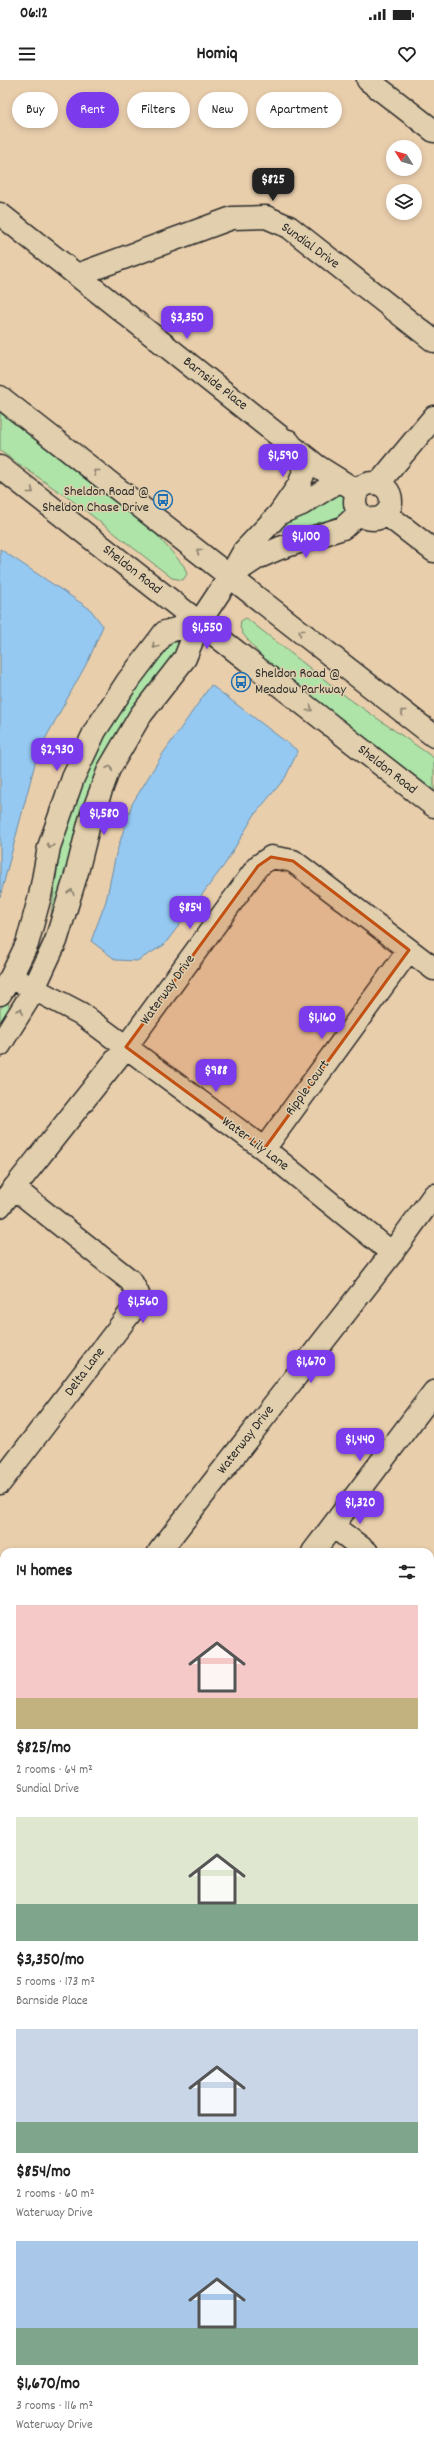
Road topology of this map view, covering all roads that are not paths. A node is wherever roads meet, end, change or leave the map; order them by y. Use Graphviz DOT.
graph roads {
  1 [pos="368,80"];
  2 [pos="434,131"];
  3 [pos="0,214"];
  4 [pos="77,275"];
  5 [pos="434,341"];
  6 [pos="0,397"];
  7 [pos="434,418"];
  8 [pos="288,441"];
  9 [pos="0,467"];
  10 [pos="379,483"];
  11 [pos="348,486"];
  12 [pos="359,513"];
  13 [pos="279,514"];
  14 [pos="386,514"];
  15 [pos="434,551"];
  16 [pos="230,576"];
  17 [pos="199,622"];
  18 [pos="434,736"];
  19 [pos="434,806"];
  20 [pos="409,950"];
  21 [pos="434,969"];
  22 [pos="6,985"];
  23 [pos="33,989"];
  24 [pos="0,1045"];
  25 [pos="126,1047"];
  26 [pos="264,1149"];
  27 [pos="14,1188"];
  28 [pos="434,1195"];
  29 [pos="0,1206"];
  30 [pos="392,1253"];
  31 [pos="434,1392"];
  32 [pos="0,1483"];
  33 [pos="333,1526"];
  34 [pos="162,1548"];
  35 [pos="316,1548"];
  36 [pos="362,1548"];
  1 -- 2 [label="street"];
  3 -- 4 [label="street, Barnside Place"];
  4 -- 5 [label="street, Sundial Drive"];
  4 -- 8 [label="street, Barnside Place"];
  16 -- 6 [label="street, one-way"];
  7 -- 10 [label="street"];
  8 -- 11 [label="street, Barnside Place"];
  8 -- 13 [label="street"];
  9 -- 17 [label="street, Sheldon Road, one-way"];
  10 -- 11 [label="street"];
  10 -- 14 [label="street"];
  11 -- 12 [label="street"];
  11 -- 13 [label="street"];
  12 -- 14 [label="street"];
  12 -- 16 [label="street"];
  13 -- 16 [label="street"];
  14 -- 15 [label="street"];
  16 -- 17 [label="street"];
  18 -- 16 [label="street, one-way"];
  17 -- 19 [label="street, Sheldon Road, one-way"];
  17 -- 22 [label="street, one-way"];
  23 -- 17 [label="street, one-way"];
  20 -- 21 [label="street, Waterway Drive"];
  20 -- 25 [label="street, Waterway Drive"];
  20 -- 26 [label="street, Ripple Court"];
  22 -- 23 [label="street, Water Lily Lane"];
  24 -- 23 [label="street, one-way"];
  23 -- 25 [label="street, Water Lily Lane"];
  25 -- 26 [label="street, Water Lily Lane"];
  25 -- 27 [label="street, Waterway Drive"];
  26 -- 30 [label="street, Water Lily Lane"];
  27 -- 29 [label="street, Waterway Drive"];
  27 -- 32 [label="street, Delta Lane"];
  28 -- 30 [label="street, Waterway Drive"];
  30 -- 34 [label="street, Waterway Drive"];
  31 -- 33 [label="street"];
  33 -- 35 [label="street"];
  33 -- 36 [label="street"];
}
